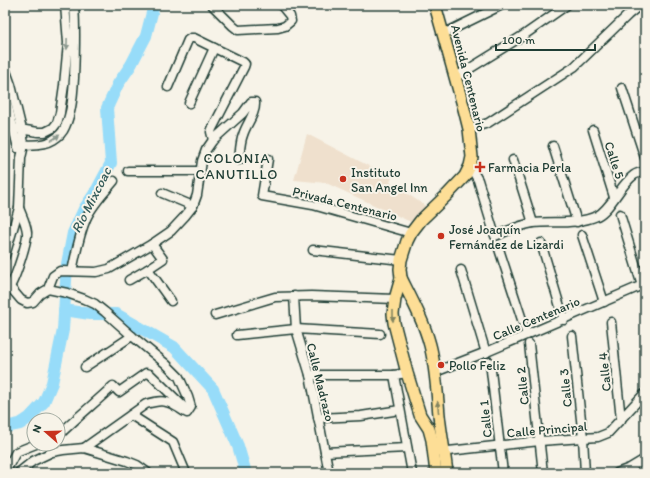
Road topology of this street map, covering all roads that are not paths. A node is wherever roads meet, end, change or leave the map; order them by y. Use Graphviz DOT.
graph roads {
  1 [pos="65,5"];
  2 [pos="74,5"];
  3 [pos="212,5"];
  4 [pos="281,5"];
  5 [pos="435,5"];
  6 [pos="502,5"];
  7 [pos="568,5"];
  8 [pos="640,5"];
  9 [pos="443,34"];
  10 [pos="214,48"];
  11 [pos="5,68"];
  12 [pos="456,77"];
  13 [pos="168,87"];
  14 [pos="622,88"];
  15 [pos="5,94"];
  16 [pos="189,103"];
  17 [pos="469,127"];
  18 [pos="13,128"];
  19 [pos="22,130"];
  20 [pos="593,130"];
  21 [pos="213,140"];
  22 [pos="20,144"];
  23 [pos="553,146"];
  24 [pos="645,158"];
  25 [pos="268,159"];
  26 [pos="239,160"];
  27 [pos="513,160"];
  28 [pos="470,166"];
  29 [pos="128,171"];
  30 [pos="200,171"];
  31 [pos="645,171"];
  32 [pos="114,181"];
  33 [pos="162,193"];
  34 [pos="614,197"];
  35 [pos="193,206"];
  36 [pos="19,208"];
  37 [pos="620,214"];
  38 [pos="577,222"];
  39 [pos="533,223"];
  40 [pos="411,233"];
  41 [pos="582,235"];
  42 [pos="541,243"];
  43 [pos="152,244"];
  44 [pos="499,249"];
  45 [pos="313,250"];
  46 [pos="5,256"];
  47 [pos="401,260"];
  48 [pos="148,269"];
  49 [pos="461,270"];
  50 [pos="72,271"];
  51 [pos="401,278"];
  52 [pos="129,280"];
  53 [pos="644,285"];
  54 [pos="48,289"];
  55 [pos="7,290"];
  56 [pos="294,296"];
  57 [pos="395,299"];
  58 [pos="170,301"];
  59 [pos="604,302"];
  60 [pos="215,315"];
  61 [pos="564,320"];
  62 [pos="611,322"];
  63 [pos="296,329"];
  64 [pos="129,334"];
  65 [pos="380,334"];
  66 [pos="237,335"];
  67 [pos="527,335"];
  68 [pos="572,336"];
  69 [pos="529,344"];
  70 [pos="486,353"];
  71 [pos="490,362"];
  72 [pos="85,367"];
  73 [pos="435,372"];
  74 [pos="406,374"];
  75 [pos="310,375"];
  76 [pos="394,375"];
  77 [pos="645,394"];
  78 [pos="400,410"];
  79 [pos="188,411"];
  80 [pos="131,415"];
  81 [pos="318,418"];
  82 [pos="621,420"];
  83 [pos="66,428"];
  84 [pos="441,428"];
  85 [pos="429,430"];
  86 [pos="583,438"];
  87 [pos="540,441"];
  88 [pos="500,446"];
  89 [pos="26,448"];
  90 [pos="84,448"];
  91 [pos="407,448"];
  92 [pos="325,452"];
  93 [pos="439,452"];
  94 [pos="645,459"];
  95 [pos="8,473"];
  96 [pos="18,473"];
  97 [pos="148,473"];
  98 [pos="186,473"];
  99 [pos="329,473"];
  100 [pos="412,473"];
  101 [pos="436,473"];
  102 [pos="447,473"];
  103 [pos="503,473"];
  104 [pos="543,473"];
  105 [pos="585,473"];
  106 [pos="617,473"];
  1 -- 19 [label="street, one-way"];
  22 -- 2 [label="street, one-way"];
  3 -- 4 [label="street"];
  5 -- 9 [label="main road, Avenida Centenario"];
  6 -- 9 [label="street"];
  7 -- 12 [label="street"];
  8 -- 17 [label="street"];
  9 -- 12 [label="main road, Avenida Centenario"];
  10 -- 13 [label="street"];
  10 -- 16 [label="street"];
  10 -- 21 [label="street"];
  11 -- 19 [label="street"];
  12 -- 17 [label="main road, Avenida Centenario"];
  14 -- 24 [label="street"];
  15 -- 18 [label="street"];
  17 -- 28 [label="main road, Avenida Centenario"];
  18 -- 19 [label="street"];
  18 -- 22 [label="street"];
  19 -- 22 [label="street"];
  20 -- 34 [label="street, Calle 5"];
  21 -- 26 [label="street"];
  21 -- 30 [label="street"];
  22 -- 36 [label="street"];
  23 -- 38 [label="street"];
  25 -- 40 [label="street, Privada Centenario"];
  27 -- 39 [label="street"];
  28 -- 39 [label="street"];
  28 -- 40 [label="main road"];
  29 -- 30 [label="street"];
  30 -- 35 [label="street"];
  31 -- 34 [label="street"];
  32 -- 50 [label="street"];
  33 -- 35 [label="street"];
  34 -- 38 [label="street"];
  35 -- 43 [label="street"];
  36 -- 46 [label="street"];
  36 -- 55 [label="street"];
  37 -- 53 [label="street"];
  38 -- 39 [label="street"];
  40 -- 47 [label="main road"];
  41 -- 59 [label="street"];
  42 -- 61 [label="street"];
  43 -- 48 [label="street"];
  43 -- 50 [label="street"];
  44 -- 67 [label="street"];
  45 -- 47 [label="street"];
  47 -- 51 [label="main road"];
  48 -- 52 [label="street"];
  48 -- 58 [label="street"];
  49 -- 70 [label="street"];
  50 -- 54 [label="street"];
  51 -- 57 [label="main road"];
  51 -- 73 [label="main road"];
  53 -- 59 [label="street, Calle Centenario"];
  54 -- 55 [label="street"];
  54 -- 64 [label="street"];
  56 -- 57 [label="street"];
  56 -- 60 [label="street"];
  56 -- 63 [label="street, Calle Madrazo"];
  57 -- 74 [label="main road, one-way"];
  59 -- 61 [label="street, Calle Centenario"];
  61 -- 67 [label="street, Calle Centenario"];
  62 -- 82 [label="street, Calle 4"];
  63 -- 65 [label="street"];
  63 -- 66 [label="street"];
  63 -- 75 [label="street, Calle Madrazo"];
  64 -- 72 [label="street"];
  64 -- 79 [label="street"];
  67 -- 70 [label="street, Calle Centenario"];
  68 -- 86 [label="street, Calle 3"];
  69 -- 87 [label="street, Calle 2"];
  70 -- 73 [label="street, Calle Centenario"];
  71 -- 88 [label="street, Calle 1"];
  84 -- 73 [label="main road, one-way"];
  74 -- 76 [label="street"];
  74 -- 85 [label="main road"];
  75 -- 76 [label="street"];
  75 -- 81 [label="street, Calle Madrazo"];
  76 -- 78 [label="street"];
  77 -- 82 [label="street, Calle Principal"];
  78 -- 81 [label="street"];
  78 -- 91 [label="street"];
  79 -- 80 [label="street"];
  79 -- 83 [label="street"];
  80 -- 90 [label="street"];
  80 -- 98 [label="street"];
  81 -- 92 [label="street, Calle Madrazo"];
  82 -- 86 [label="street, Calle Principal"];
  84 -- 85 [label="main road"];
  84 -- 93 [label="main road"];
  85 -- 93 [label="main road"];
  86 -- 87 [label="street, Calle Principal"];
  86 -- 105 [label="street, Calle 3"];
  87 -- 88 [label="street, Calle Principal"];
  87 -- 104 [label="street, Calle 2"];
  88 -- 93 [label="street, Calle Principal"];
  88 -- 103 [label="street, Calle 1"];
  89 -- 95 [label="street"];
  90 -- 96 [label="street"];
  90 -- 97 [label="street"];
  91 -- 92 [label="street"];
  91 -- 100 [label="street"];
  92 -- 99 [label="street, Calle Madrazo"];
  93 -- 101 [label="main road"];
  93 -- 102 [label="main road"];
  94 -- 106 [label="street"];
}
